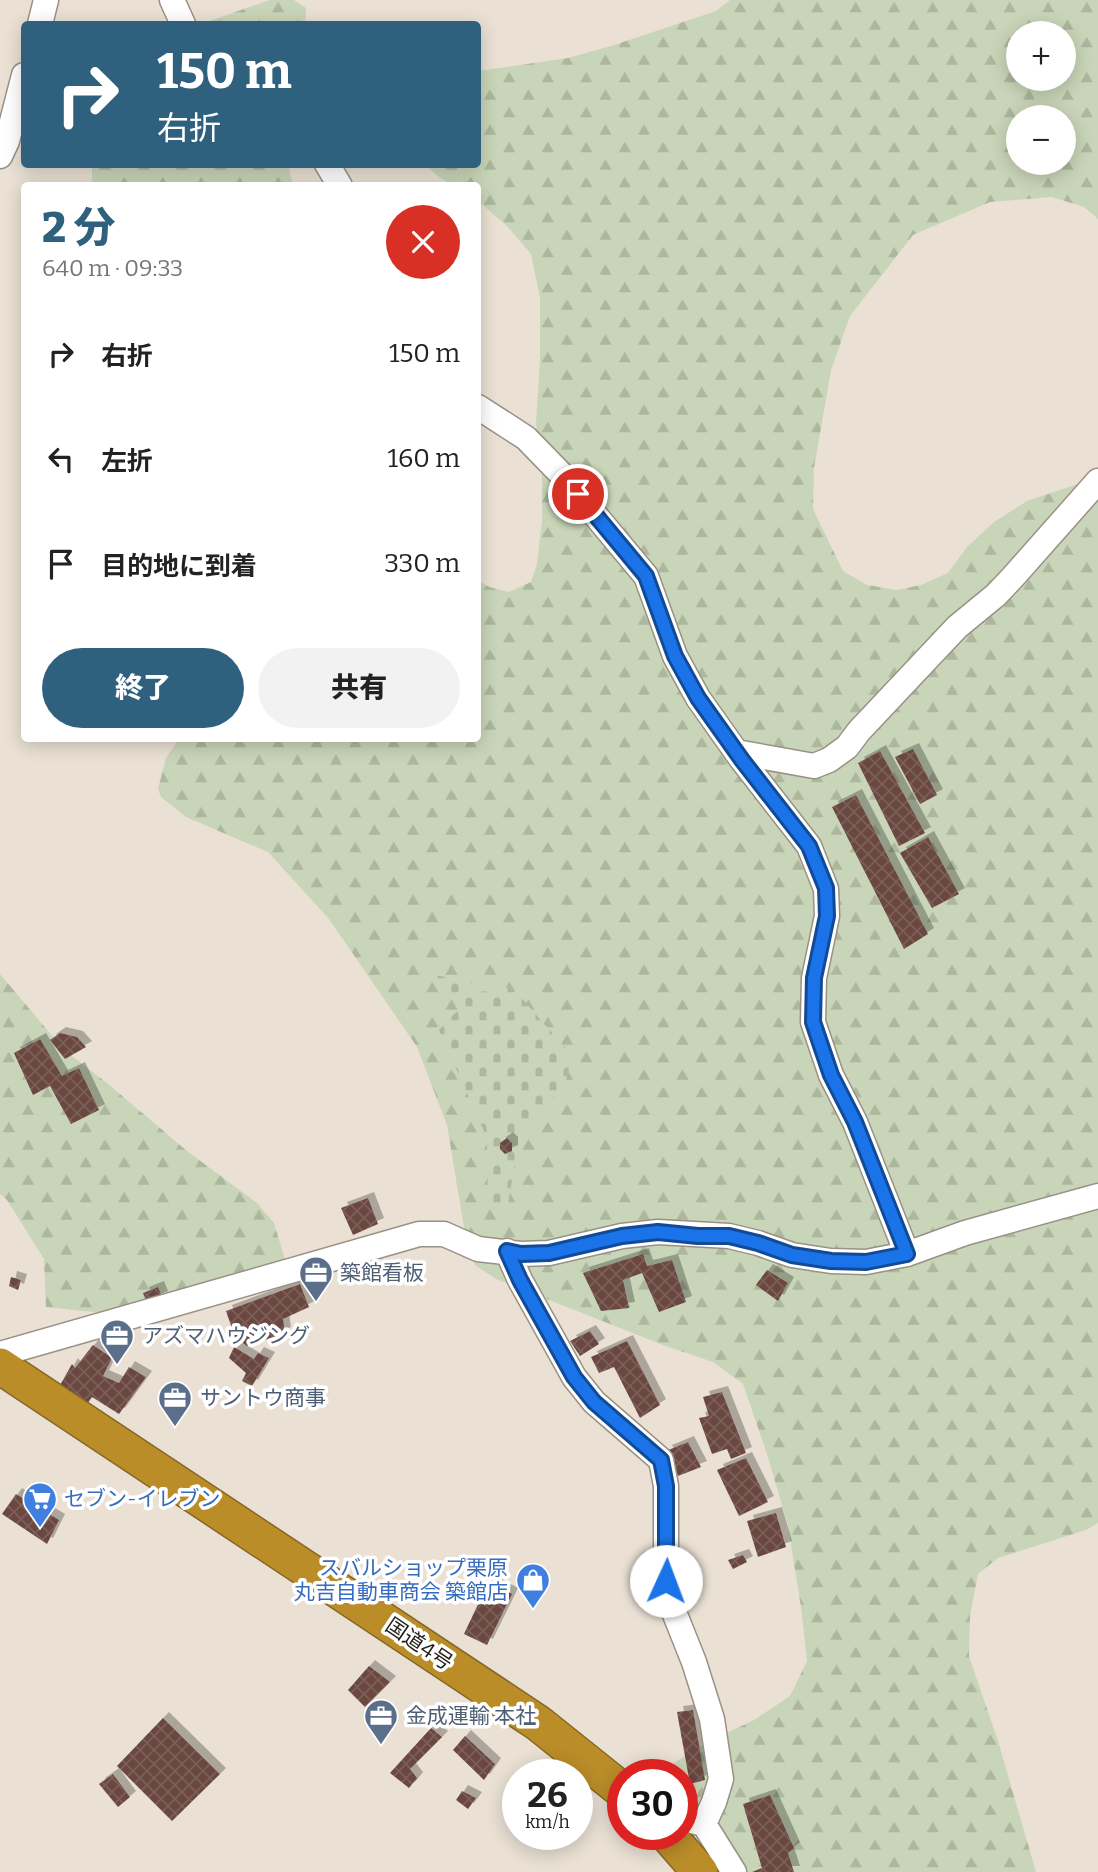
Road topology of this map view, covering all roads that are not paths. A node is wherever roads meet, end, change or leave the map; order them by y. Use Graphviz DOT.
graph roads {
  1 [pos="46,0"];
  2 [pos="172,0"];
  3 [pos="41,21"];
  4 [pos="182,21"];
  5 [pos="21,87"];
  6 [pos="0,156"];
  7 [pos="481,409"];
  8 [pos="1098,481"];
  9 [pos="736,752"];
  10 [pos="1098,1196"];
  11 [pos="507,1251"];
  12 [pos="907,1254"];
  13 [pos="0,1354"];
  14 [pos="0,1366"];
  15 [pos="607,1778"];
  16 [pos="698,1816"];
  17 [pos="698,1827"];
  18 [pos="681,1850"];
  19 [pos="700,1872"];
  20 [pos="734,1872"];
  1 -- 3 [label="street"];
  2 -- 4 [label="street"];
  5 -- 6 [label="street"];
  7 -- 9 [label="street"];
  8 -- 9 [label="street"];
  9 -- 12 [label="street"];
  10 -- 12 [label="street"];
  11 -- 12 [label="street"];
  11 -- 13 [label="street"];
  11 -- 16 [label="street"];
  14 -- 15 [label="highway, 国道4号"];
  17 -- 20 [label="street"];
  18 -- 19 [label="highway"];
}
